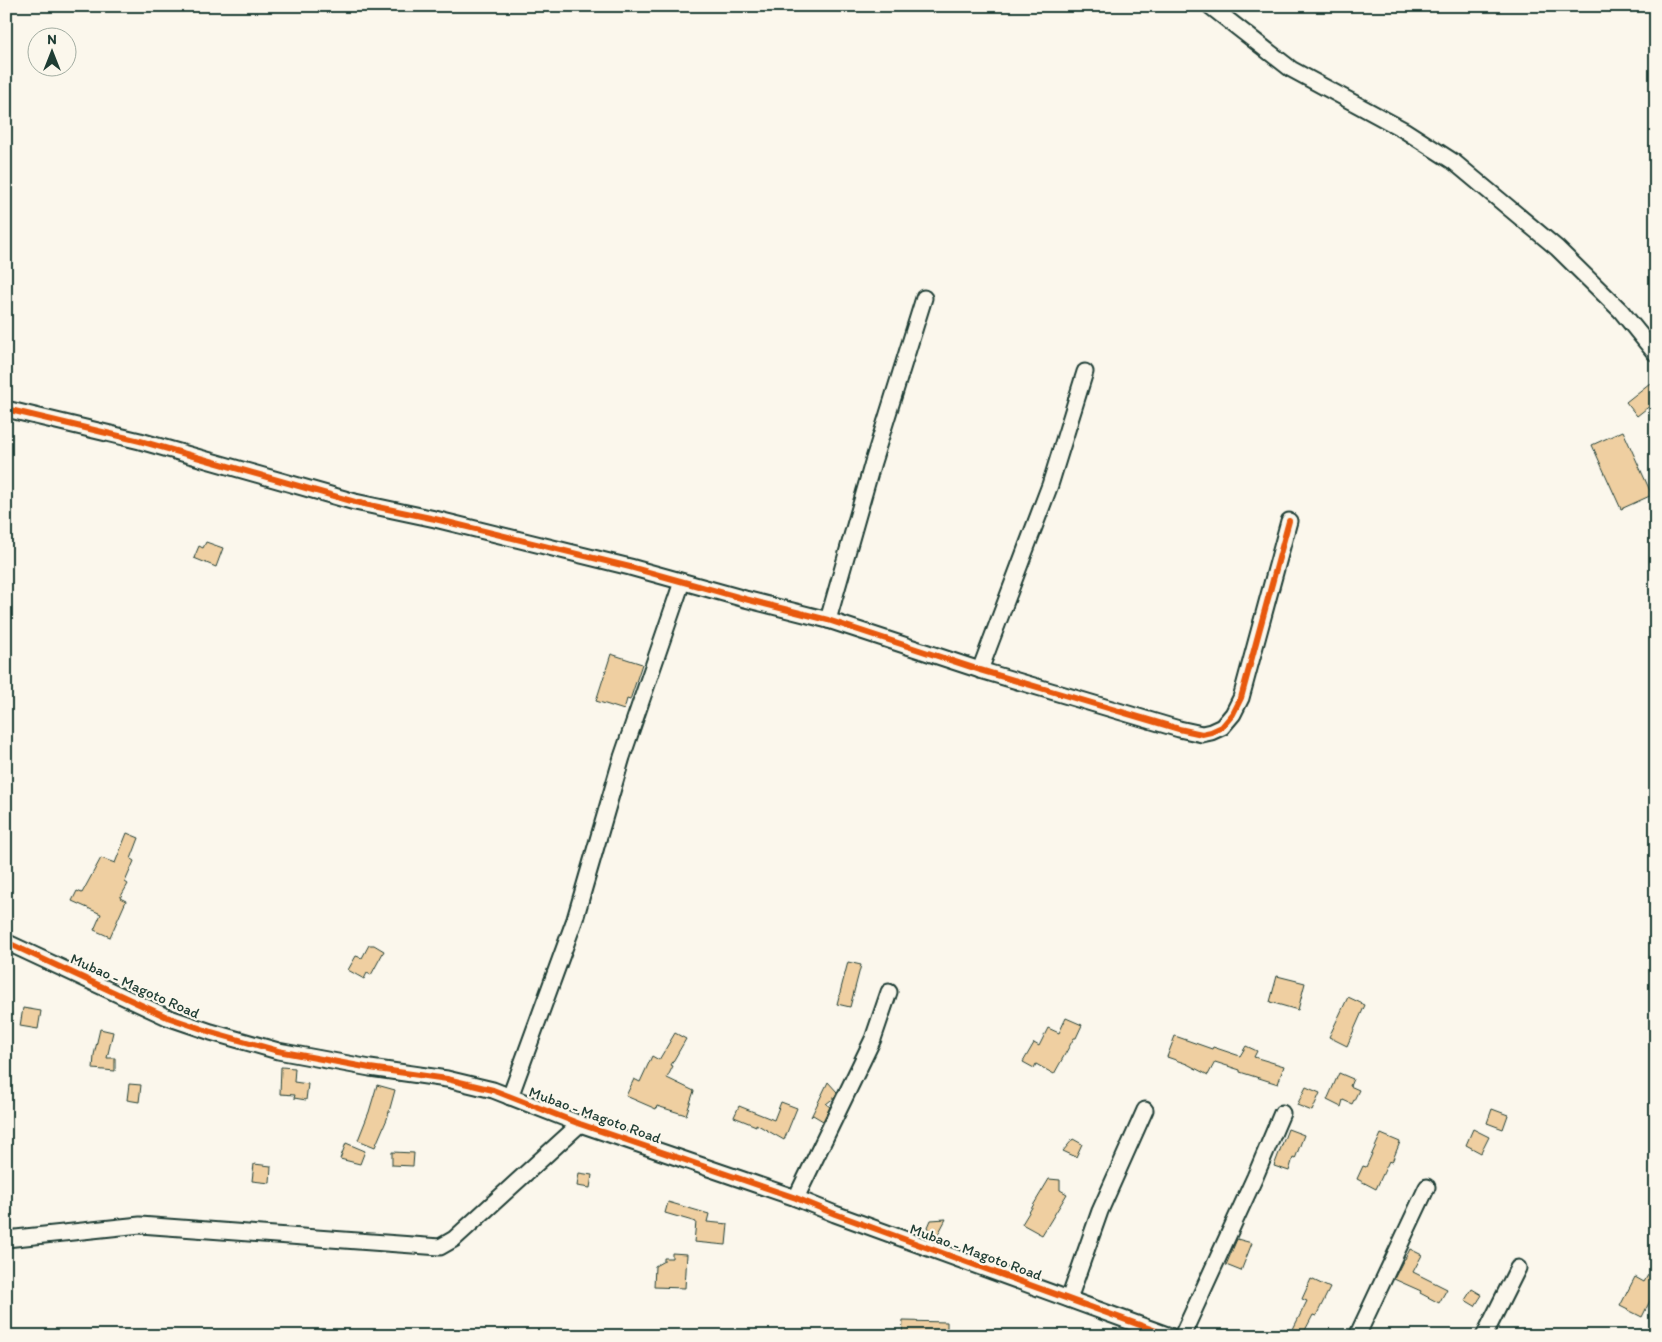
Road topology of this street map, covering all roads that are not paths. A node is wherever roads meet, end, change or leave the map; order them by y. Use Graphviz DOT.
graph roads {
  1 [pos="1210,6"];
  2 [pos="924,298"];
  3 [pos="1656,353"];
  4 [pos="1085,372"];
  5 [pos="6,409"];
  6 [pos="1289,521"];
  7 [pos="682,582"];
  8 [pos="828,620"];
  9 [pos="980,670"];
  10 [pos="6,942"];
  11 [pos="890,992"];
  12 [pos="510,1097"];
  13 [pos="1145,1110"];
  14 [pos="1282,1113"];
  15 [pos="580,1124"];
  16 [pos="1427,1186"];
  17 [pos="796,1198"];
  18 [pos="6,1239"];
  19 [pos="1518,1268"];
  20 [pos="1069,1299"];
  21 [pos="1170,1336"];
  22 [pos="1182,1336"];
  23 [pos="1357,1336"];
  24 [pos="1484,1336"];
  1 -- 3 [label="street"];
  2 -- 8 [label="street"];
  4 -- 9 [label="street"];
  5 -- 7 [label="street"];
  6 -- 9 [label="street"];
  7 -- 8 [label="street"];
  7 -- 12 [label="street"];
  8 -- 9 [label="street"];
  10 -- 12 [label="street, Mubao - Magoto Road"];
  11 -- 17 [label="street"];
  12 -- 15 [label="street, Mubao - Magoto Road"];
  13 -- 20 [label="street"];
  14 -- 22 [label="street"];
  15 -- 17 [label="street, Mubao - Magoto Road"];
  15 -- 18 [label="street"];
  16 -- 23 [label="street"];
  17 -- 20 [label="street, Mubao - Magoto Road"];
  19 -- 24 [label="street"];
  20 -- 21 [label="street, Mubao - Magoto Road"];
}
